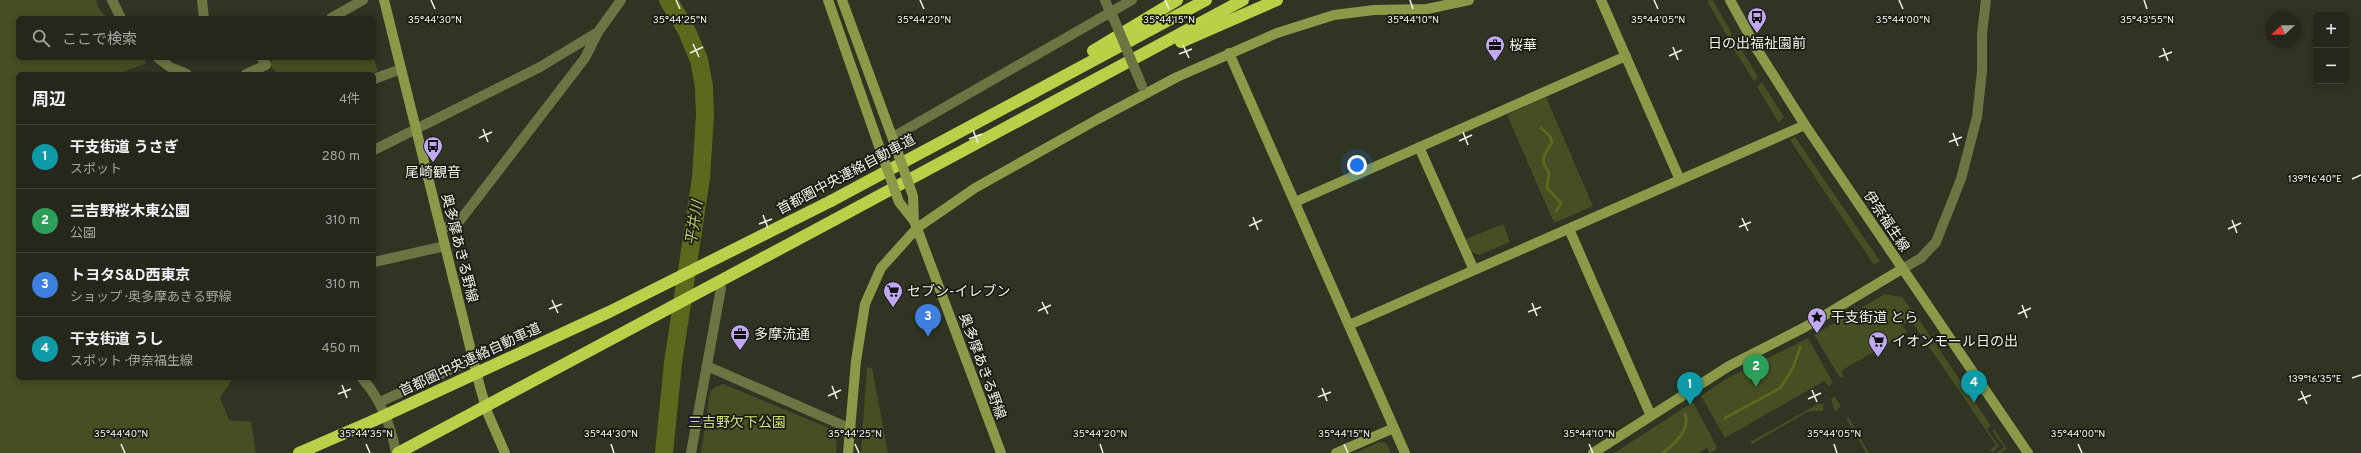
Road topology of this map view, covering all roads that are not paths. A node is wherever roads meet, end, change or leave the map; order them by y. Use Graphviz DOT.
graph roads {
  1 [pos="112,0"];
  2 [pos="202,0"];
  3 [pos="363,0"];
  4 [pos="384,0"];
  5 [pos="621,0"];
  6 [pos="828,0"];
  7 [pos="842,0"];
  8 [pos="1105,0"];
  9 [pos="1132,0"];
  10 [pos="1177,0"];
  11 [pos="1206,0"];
  12 [pos="1243,0"];
  13 [pos="1277,0"];
  14 [pos="1469,0"];
  15 [pos="1601,0"];
  16 [pos="1730,0"];
  17 [pos="1986,0"];
  18 [pos="1111,14"];
  19 [pos="120,16"];
  20 [pos="204,16"];
  21 [pos="335,16"];
  22 [pos="598,32"];
  23 [pos="1229,53"];
  24 [pos="1626,56"];
  25 [pos="162,60"];
  26 [pos="263,60"];
  27 [pos="401,69"];
  28 [pos="181,72"];
  29 [pos="250,72"];
  30 [pos="376,78"];
  31 [pos="1098,78"];
  32 [pos="1144,90"];
  33 [pos="993,112"];
  34 [pos="1805,125"];
  35 [pos="416,129"];
  36 [pos="894,139"];
  37 [pos="1419,147"];
  38 [pos="376,149"];
  39 [pos="1680,180"];
  40 [pos="1295,202"];
  41 [pos="915,225"];
  42 [pos="1569,228"];
  43 [pos="441,229"];
  44 [pos="445,246"];
  45 [pos="376,262"];
  46 [pos="1902,268"];
  47 [pos="1474,270"];
  48 [pos="721,288"];
  49 [pos="1349,325"];
  50 [pos="473,358"];
  51 [pos="707,366"];
  52 [pos="364,380"];
  53 [pos="380,402"];
  54 [pos="1651,416"];
  55 [pos="1394,428"];
  56 [pos="850,429"];
  57 [pos="299,453"];
  58 [pos="397,453"];
  59 [pos="505,453"];
  60 [pos="691,453"];
  61 [pos="848,453"];
  62 [pos="1000,453"];
  63 [pos="1336,453"];
  64 [pos="1405,453"];
  65 [pos="1593,453"];
  66 [pos="2028,453"];
  1 -- 19 [label="street"];
  2 -- 20 [label="street"];
  3 -- 21 [label="street"];
  4 -- 27 [label="street, 奥多摩あきる野線"];
  5 -- 22 [label="street"];
  6 -- 41 [label="street, 奥多摩あきる野線, bridge"];
  7 -- 36 [label="street, 奥多摩あきる野線"];
  8 -- 18 [label="street"];
  9 -- 18 [label="street"];
  10 -- 33 [label="highway"];
  11 -- 33 [label="highway, 首都圏中央連絡自動車道"];
  12 -- 31 [label="highway"];
  13 -- 31 [label="highway"];
  14 -- 23 [label="street"];
  15 -- 24 [label="street"];
  16 -- 34 [label="street, 伊奈福生線"];
  17 -- 46 [label="street"];
  18 -- 32 [label="street, bridge"];
  18 -- 36 [label="street"];
  22 -- 35 [label="street"];
  22 -- 43 [label="street"];
  23 -- 32 [label="street"];
  23 -- 40 [label="street"];
  24 -- 37 [label="street"];
  24 -- 39 [label="street"];
  25 -- 28 [label="street"];
  26 -- 29 [label="street"];
  27 -- 30 [label="street"];
  27 -- 35 [label="street, 奥多摩あきる野線"];
  31 -- 58 [label="highway, bridge"];
  32 -- 41 [label="street"];
  33 -- 57 [label="highway, 首都圏中央連絡自動車道, bridge"];
  34 -- 39 [label="street"];
  34 -- 46 [label="street, 伊奈福生線"];
  35 -- 38 [label="street"];
  35 -- 43 [label="street, 奥多摩あきる野線"];
  36 -- 41 [label="street, 奥多摩あきる野線, bridge"];
  37 -- 40 [label="street"];
  37 -- 47 [label="street"];
  39 -- 42 [label="street"];
  40 -- 49 [label="street"];
  41 -- 56 [label="street"];
  41 -- 62 [label="street, 奥多摩あきる野線"];
  42 -- 47 [label="street"];
  42 -- 54 [label="street"];
  43 -- 44 [label="street, 奥多摩あきる野線"];
  44 -- 45 [label="street"];
  44 -- 50 [label="street, 奥多摩あきる野線"];
  46 -- 54 [label="street"];
  46 -- 66 [label="street, 伊奈福生線"];
  47 -- 49 [label="street"];
  48 -- 51 [label="street"];
  49 -- 55 [label="street"];
  50 -- 53 [label="street"];
  50 -- 59 [label="street, 奥多摩あきる野線"];
  51 -- 56 [label="street"];
  51 -- 60 [label="street"];
  52 -- 53 [label="street"];
  53 -- 58 [label="street"];
  54 -- 65 [label="street"];
  55 -- 63 [label="street"];
  55 -- 64 [label="street"];
  56 -- 61 [label="street"];
}
